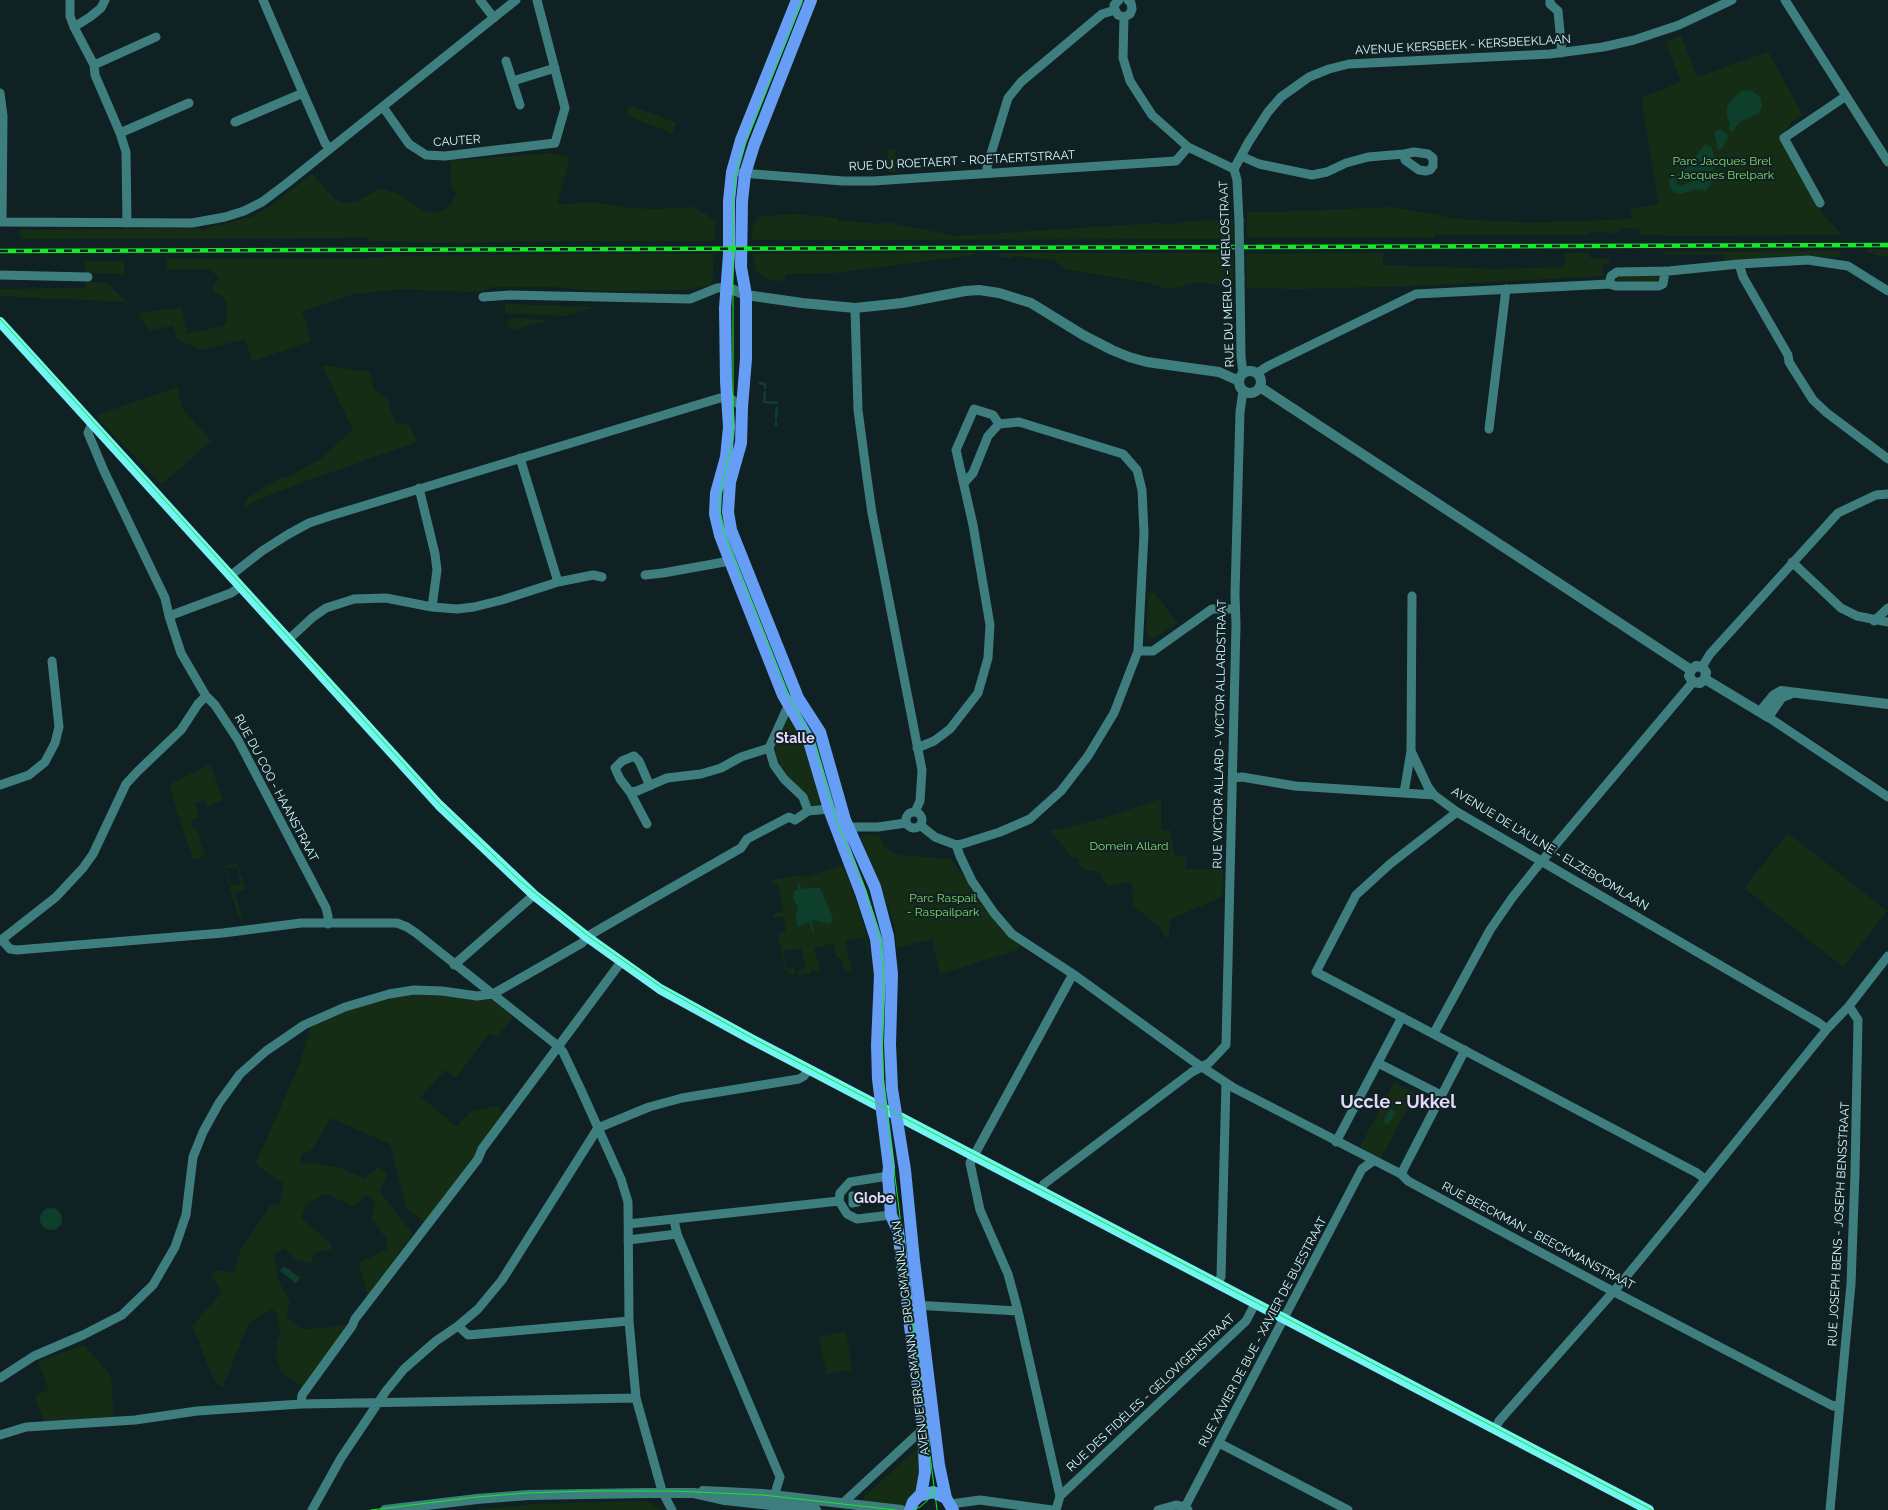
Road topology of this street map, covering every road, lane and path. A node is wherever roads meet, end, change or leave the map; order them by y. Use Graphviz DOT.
graph roads {
  1 [pos="70,0"];
  2 [pos="105,0"];
  3 [pos="264,0"];
  4 [pos="480,0"];
  5 [pos="516,0"];
  6 [pos="537,0"];
  7 [pos="797,0"];
  8 [pos="811,0"];
  9 [pos="1118,0"];
  10 [pos="1129,0"];
  11 [pos="1550,0"];
  12 [pos="1732,0"];
  13 [pos="1786,0"];
  14 [pos="1115,10"];
  15 [pos="1124,17"];
  16 [pos="494,18"];
  17 [pos="74,28"];
  18 [pos="156,37"];
  19 [pos="1562,52"];
  20 [pos="506,61"];
  21 [pos="94,65"];
  22 [pos="555,68"];
  23 [pos="513,81"];
  24 [pos="0,93"];
  25 [pos="303,94"];
  26 [pos="1846,96"];
  27 [pos="189,103"];
  28 [pos="520,105"];
  29 [pos="383,107"];
  30 [pos="235,122"];
  31 [pos="120,133"];
  32 [pos="1188,147"];
  33 [pos="330,149"];
  34 [pos="1404,154"];
  35 [pos="1241,156"];
  36 [pos="1888,162"];
  37 [pos="1234,169"];
  38 [pos="732,172"];
  39 [pos="987,173"];
  40 [pos="745,174"];
  41 [pos="1820,203"];
  42 [pos="1,222"];
  43 [pos="127,223"];
  44 [pos="1739,264"];
  45 [pos="1665,271"];
  46 [pos="0,275"];
  47 [pos="88,277"];
  48 [pos="1609,284"];
  49 [pos="1506,288"];
  50 [pos="736,291"];
  51 [pos="1888,291"];
  52 [pos="483,297"];
  53 [pos="855,308"];
  54 [pos="0,322"];
  55 [pos="1257,373"];
  56 [pos="1242,381"];
  57 [pos="1260,387"];
  58 [pos="727,398"];
  59 [pos="742,407"];
  60 [pos="92,423"];
  61 [pos="999,424"];
  62 [pos="1489,429"];
  63 [pos="520,458"];
  64 [pos="1888,459"];
  65 [pos="964,483"];
  66 [pos="419,488"];
  67 [pos="1888,494"];
  68 [pos="730,561"];
  69 [pos="1792,562"];
  70 [pos="645,575"];
  71 [pos="230,576"];
  72 [pos="602,577"];
  73 [pos="558,582"];
  74 [pos="240,587"];
  75 [pos="1412,596"];
  76 [pos="432,607"];
  77 [pos="1234,608"];
  78 [pos="1888,608"];
  79 [pos="169,616"];
  80 [pos="1874,621"];
  81 [pos="1888,622"];
  82 [pos="288,640"];
  83 [pos="1138,651"];
  84 [pos="52,661"];
  85 [pos="1702,667"];
  86 [pos="1691,670"];
  87 [pos="1705,678"];
  88 [pos="1693,682"];
  89 [pos="206,696"];
  90 [pos="1888,704"];
  91 [pos="788,706"];
  92 [pos="1764,714"];
  93 [pos="769,748"];
  94 [pos="917,748"];
  95 [pos="1411,751"];
  96 [pos="1232,778"];
  97 [pos="0,785"];
  98 [pos="650,786"];
  99 [pos="630,792"];
  100 [pos="1404,793"];
  101 [pos="1434,795"];
  102 [pos="1888,798"];
  103 [pos="829,809"];
  104 [pos="808,811"];
  105 [pos="915,812"];
  106 [pos="1457,812"];
  107 [pos="906,823"];
  108 [pos="646,824"];
  109 [pos="920,825"];
  110 [pos="848,828"];
  111 [pos="956,844"];
  112 [pos="1542,861"];
  113 [pos="534,895"];
  114 [pos="328,924"];
  115 [pos="587,937"];
  116 [pos="1,940"];
  117 [pos="1888,956"];
  118 [pos="622,962"];
  119 [pos="454,965"];
  120 [pos="1073,974"];
  121 [pos="493,994"];
  122 [pos="1849,1006"];
  123 [pos="1402,1017"];
  124 [pos="1827,1029"];
  125 [pos="1434,1033"];
  126 [pos="558,1046"];
  127 [pos="1465,1050"];
  128 [pos="1378,1063"];
  129 [pos="1201,1067"];
  130 [pos="808,1070"];
  131 [pos="1226,1083"];
  132 [pos="1441,1095"];
  133 [pos="881,1108"];
  134 [pos="896,1116"];
  135 [pos="598,1128"];
  136 [pos="1336,1142"];
  137 [pos="1361,1155"];
  138 [pos="973,1157"];
  139 [pos="1373,1161"];
  140 [pos="1362,1169"];
  141 [pos="1401,1174"];
  142 [pos="885,1178"];
  143 [pos="1705,1179"];
  144 [pos="1040,1191"];
  145 [pos="885,1197"];
  146 [pos="851,1200"];
  147 [pos="842,1201"];
  148 [pos="889,1213"];
  149 [pos="674,1220"];
  150 [pos="628,1224"];
  151 [pos="676,1234"];
  152 [pos="628,1240"];
  153 [pos="1217,1284"];
  154 [pos="1614,1291"];
  155 [pos="1255,1304"];
  156 [pos="914,1305"];
  157 [pos="1018,1311"];
  158 [pos="1283,1318"];
  159 [pos="629,1321"];
  160 [pos="458,1326"];
  161 [pos="0,1378"];
  162 [pos="636,1398"];
  163 [pos="378,1403"];
  164 [pos="301,1404"];
  165 [pos="1840,1406"];
  166 [pos="923,1429"];
  167 [pos="1495,1429"];
  168 [pos="0,1435"];
  169 [pos="1219,1443"];
  170 [pos="663,1493"];
  171 [pos="922,1495"];
  172 [pos="1060,1496"];
  173 [pos="774,1500"];
  174 [pos="844,1503"];
  175 [pos="950,1504"];
  176 [pos="1187,1508"];
  177 [pos="314,1509"];
  178 [pos="906,1509"];
  179 [pos="385,1510"];
  180 [pos="672,1510"];
  181 [pos="816,1510"];
  182 [pos="1054,1510"];
  183 [pos="1158,1510"];
  184 [pos="1348,1510"];
  185 [pos="1649,1510"];
  186 [pos="1830,1510"];
  1 -- 17 [label="street"];
  2 -- 17 [label="street"];
  3 -- 25 [label="street"];
  4 -- 16 [label="street"];
  5 -- 16 [label="street"];
  6 -- 22 [label="street"];
  7 -- 38 [label="main road"];
  8 -- 40 [label="main road"];
  9 -- 14 [label="street"];
  10 -- 15 [label="street, RUE DU MERLO - MERLOSTRAAT"];
  11 -- 19 [label="street"];
  12 -- 19 [label="street, AVENUE KERSBEEK - KERSBEEKLAAN"];
  13 -- 26 [label="street"];
  14 -- 15 [label="street"];
  14 -- 39 [label="street"];
  15 -- 32 [label="street, RUE DU MERLO - MERLOSTRAAT"];
  16 -- 29 [label="street"];
  17 -- 21 [label="street"];
  18 -- 21 [label="street"];
  19 -- 35 [label="street, AVENUE KERSBEEK - KERSBEEKLAAN"];
  20 -- 23 [label="street"];
  21 -- 31 [label="street"];
  22 -- 23 [label="street"];
  22 -- 29 [label="street, CAUTER"];
  23 -- 28 [label="street"];
  24 -- 42 [label="street"];
  25 -- 30 [label="street"];
  25 -- 33 [label="street"];
  26 -- 36 [label="street"];
  26 -- 41 [label="street"];
  27 -- 31 [label="street"];
  29 -- 33 [label="street"];
  31 -- 43 [label="street"];
  32 -- 37 [label="street, RUE DU MERLO - MERLOSTRAAT"];
  32 -- 39 [label="street, RUE DU ROETAERT - ROETAERTSTRAAT"];
  33 -- 43 [label="street"];
  34 -- 35 [label="street"];
  35 -- 37 [label="street, AVENUE KERSBEEK - KERSBEEKLAAN"];
  37 -- 56 [label="street, RUE DU MERLO - MERLOSTRAAT, bridge"];
  38 -- 40 [label="street, RUE DU ROETAERT - ROETAERTSTRAAT"];
  38 -- 50 [label="main road"];
  39 -- 40 [label="street, RUE DU ROETAERT - ROETAERTSTRAAT"];
  40 -- 50 [label="main road"];
  42 -- 43 [label="street"];
  44 -- 45 [label="street"];
  44 -- 51 [label="street"];
  44 -- 64 [label="street"];
  45 -- 48 [label="street"];
  45 -- 48 [label="street"];
  46 -- 47 [label="street"];
  48 -- 49 [label="street"];
  49 -- 55 [label="street"];
  49 -- 62 [label="street"];
  50 -- 52 [label="street"];
  50 -- 53 [label="street"];
  50 -- 58 [label="main road, AVENUE BRUGMANN - BRUGMANNLAAN"];
  50 -- 59 [label="main road, AVENUE BRUGMANN - BRUGMANNLAAN"];
  53 -- 56 [label="street"];
  53 -- 94 [label="street"];
  54 -- 60 [label="main road"];
  55 -- 56 [label="street"];
  55 -- 57 [label="street"];
  56 -- 57 [label="street"];
  56 -- 77 [label="street, RUE VICTOR ALLARD - VICTOR ALLARDSTRAAT"];
  57 -- 86 [label="street"];
  58 -- 59 [label="street"];
  58 -- 63 [label="street"];
  58 -- 68 [label="main road, AVENUE BRUGMANN - BRUGMANNLAAN"];
  59 -- 110 [label="main road, AVENUE BRUGMANN - BRUGMANNLAAN"];
  60 -- 71 [label="main road"];
  60 -- 79 [label="street, RUE DU COQ - HAANSTRAAT"];
  61 -- 65 [label="street"];
  61 -- 65 [label="street"];
  61 -- 83 [label="street"];
  63 -- 66 [label="street"];
  63 -- 73 [label="street"];
  65 -- 94 [label="street"];
  66 -- 71 [label="street"];
  66 -- 76 [label="street"];
  67 -- 69 [label="street"];
  68 -- 70 [label="street"];
  68 -- 91 [label="main road, AVENUE BRUGMANN - BRUGMANNLAAN"];
  69 -- 80 [label="street"];
  69 -- 85 [label="street"];
  71 -- 74 [label="main road"];
  72 -- 73 [label="street"];
  73 -- 76 [label="street"];
  74 -- 79 [label="street"];
  74 -- 82 [label="main road"];
  75 -- 95 [label="street"];
  76 -- 82 [label="street"];
  77 -- 83 [label="street"];
  77 -- 96 [label="street, RUE VICTOR ALLARD - VICTOR ALLARDSTRAAT"];
  78 -- 80 [label="street"];
  79 -- 89 [label="street, RUE DU COQ - HAANSTRAAT"];
  80 -- 81 [label="street"];
  82 -- 113 [label="main road"];
  83 -- 111 [label="street"];
  84 -- 97 [label="street"];
  85 -- 86 [label="street"];
  85 -- 87 [label="street"];
  86 -- 88 [label="street"];
  87 -- 88 [label="street"];
  87 -- 92 [label="street"];
  88 -- 112 [label="street"];
  89 -- 114 [label="street, RUE DU COQ - HAANSTRAAT"];
  89 -- 116 [label="street"];
  90 -- 92 [label="street"];
  91 -- 93 [label="street"];
  91 -- 103 [label="main road, AVENUE BRUGMANN - BRUGMANNLAAN"];
  92 -- 102 [label="street"];
  93 -- 98 [label="street"];
  93 -- 104 [label="street"];
  94 -- 105 [label="street"];
  95 -- 100 [label="street"];
  95 -- 101 [label="street"];
  96 -- 100 [label="street, AVENUE DE L'AULNE - ELZEBOOMLAAN"];
  96 -- 129 [label="street, RUE VICTOR ALLARD - VICTOR ALLARDSTRAAT"];
  98 -- 99 [label="street"];
  98 -- 99 [label="street"];
  99 -- 108 [label="street"];
  100 -- 101 [label="street, AVENUE DE L'AULNE - ELZEBOOMLAAN"];
  101 -- 106 [label="street, AVENUE DE L'AULNE - ELZEBOOMLAAN"];
  103 -- 104 [label="street"];
  103 -- 133 [label="main road, AVENUE BRUGMANN - BRUGMANNLAAN"];
  104 -- 115 [label="street"];
  105 -- 107 [label="street"];
  105 -- 109 [label="street"];
  106 -- 112 [label="street, AVENUE DE L'AULNE - ELZEBOOMLAAN"];
  106 -- 123 [label="street"];
  107 -- 109 [label="street"];
  107 -- 110 [label="street"];
  109 -- 111 [label="street"];
  110 -- 134 [label="main road, AVENUE BRUGMANN - BRUGMANNLAAN"];
  111 -- 120 [label="street, RUE BEECKMAN - BEECKMANSTRAAT"];
  112 -- 124 [label="street, AVENUE DE L'AULNE - ELZEBOOMLAAN"];
  112 -- 125 [label="street"];
  113 -- 115 [label="main road"];
  113 -- 119 [label="street"];
  114 -- 116 [label="street"];
  114 -- 119 [label="street"];
  115 -- 118 [label="main road"];
  115 -- 121 [label="street"];
  117 -- 122 [label="street"];
  118 -- 126 [label="street"];
  118 -- 130 [label="main road"];
  119 -- 121 [label="street"];
  120 -- 129 [label="street, RUE BEECKMAN - BEECKMANSTRAAT"];
  120 -- 138 [label="street"];
  121 -- 126 [label="street"];
  121 -- 161 [label="street"];
  122 -- 124 [label="street"];
  122 -- 165 [label="street, RUE JOSEPH BENS - JOSEPH BENSSTRAAT"];
  123 -- 125 [label="street"];
  123 -- 128 [label="street"];
  124 -- 143 [label="street"];
  125 -- 127 [label="street"];
  126 -- 135 [label="street"];
  126 -- 164 [label="street"];
  127 -- 132 [label="street"];
  127 -- 143 [label="street"];
  128 -- 132 [label="street"];
  128 -- 136 [label="street"];
  129 -- 131 [label="street, RUE BEECKMAN - BEECKMANSTRAAT"];
  129 -- 144 [label="street, RUE VICTOR ALLARD - VICTOR ALLARDSTRAAT"];
  130 -- 133 [label="main road"];
  130 -- 135 [label="street"];
  131 -- 136 [label="street, RUE BEECKMAN - BEECKMANSTRAAT"];
  131 -- 153 [label="street"];
  132 -- 141 [label="street"];
  133 -- 134 [label="main road"];
  133 -- 142 [label="main road, AVENUE BRUGMANN - BRUGMANNLAAN"];
  134 -- 138 [label="main road"];
  134 -- 156 [label="main road, AVENUE BRUGMANN - BRUGMANNLAAN"];
  135 -- 150 [label="street"];
  135 -- 160 [label="street"];
  136 -- 137 [label="street, RUE BEECKMAN - BEECKMANSTRAAT"];
  137 -- 139 [label="street, RUE BEECKMAN - BEECKMANSTRAAT"];
  137 -- 140 [label="street"];
  138 -- 144 [label="main road"];
  138 -- 157 [label="street"];
  139 -- 140 [label="street, RUE XAVIER DE BUE - XAVIER DE BUESTRAAT"];
  139 -- 141 [label="street, RUE BEECKMAN - BEECKMANSTRAAT"];
  140 -- 158 [label="street, RUE XAVIER DE BUE - XAVIER DE BUESTRAAT"];
  141 -- 154 [label="street, RUE BEECKMAN - BEECKMANSTRAAT"];
  142 -- 145 [label="street"];
  142 -- 147 [label="street"];
  142 -- 148 [label="main road, AVENUE BRUGMANN - BRUGMANNLAAN"];
  143 -- 154 [label="street"];
  144 -- 153 [label="main road"];
  145 -- 146 [label="street"];
  145 -- 148 [label="street"];
  146 -- 147 [label="street"];
  146 -- 147 [label="street"];
  147 -- 148 [label="street"];
  147 -- 149 [label="street"];
  148 -- 156 [label="main road, AVENUE BRUGMANN - BRUGMANNLAAN"];
  149 -- 150 [label="street"];
  149 -- 151 [label="street"];
  150 -- 152 [label="street"];
  151 -- 152 [label="street"];
  151 -- 173 [label="street"];
  152 -- 159 [label="street"];
  153 -- 155 [label="main road"];
  154 -- 165 [label="street, RUE BEECKMAN - BEECKMANSTRAAT"];
  154 -- 167 [label="street"];
  155 -- 158 [label="main road"];
  155 -- 172 [label="street, RUE DES FIDÈLES - GELOVIGENSTRAAT"];
  156 -- 157 [label="street"];
  156 -- 166 [label="main road, AVENUE BRUGMANN - BRUGMANNLAAN"];
  156 -- 175 [label="main road, AVENUE BRUGMANN - BRUGMANNLAAN"];
  157 -- 172 [label="street"];
  158 -- 167 [label="main road"];
  158 -- 169 [label="street, RUE XAVIER DE BUE - XAVIER DE BUESTRAAT"];
  159 -- 160 [label="street"];
  159 -- 162 [label="street"];
  160 -- 163 [label="street"];
  162 -- 163 [label="street"];
  162 -- 170 [label="street"];
  163 -- 164 [label="street"];
  163 -- 177 [label="street"];
  164 -- 168 [label="street"];
  165 -- 186 [label="street, RUE JOSEPH BENS - JOSEPH BENSSTRAAT"];
  166 -- 171 [label="main road, AVENUE BRUGMANN - BRUGMANNLAAN"];
  166 -- 174 [label="street"];
  167 -- 185 [label="main road"];
  169 -- 176 [label="street, RUE XAVIER DE BUE - XAVIER DE BUESTRAAT"];
  169 -- 184 [label="street"];
  170 -- 173 [label="street"];
  170 -- 179 [label="street"];
  170 -- 180 [label="street"];
  171 -- 175 [label="main road"];
  171 -- 178 [label="main road"];
  172 -- 182 [label="street"];
  173 -- 174 [label="street"];
  173 -- 181 [label="street"];
  174 -- 178 [label="street"];
  175 -- 182 [label="street"];
  176 -- 183 [label="street"];
}
